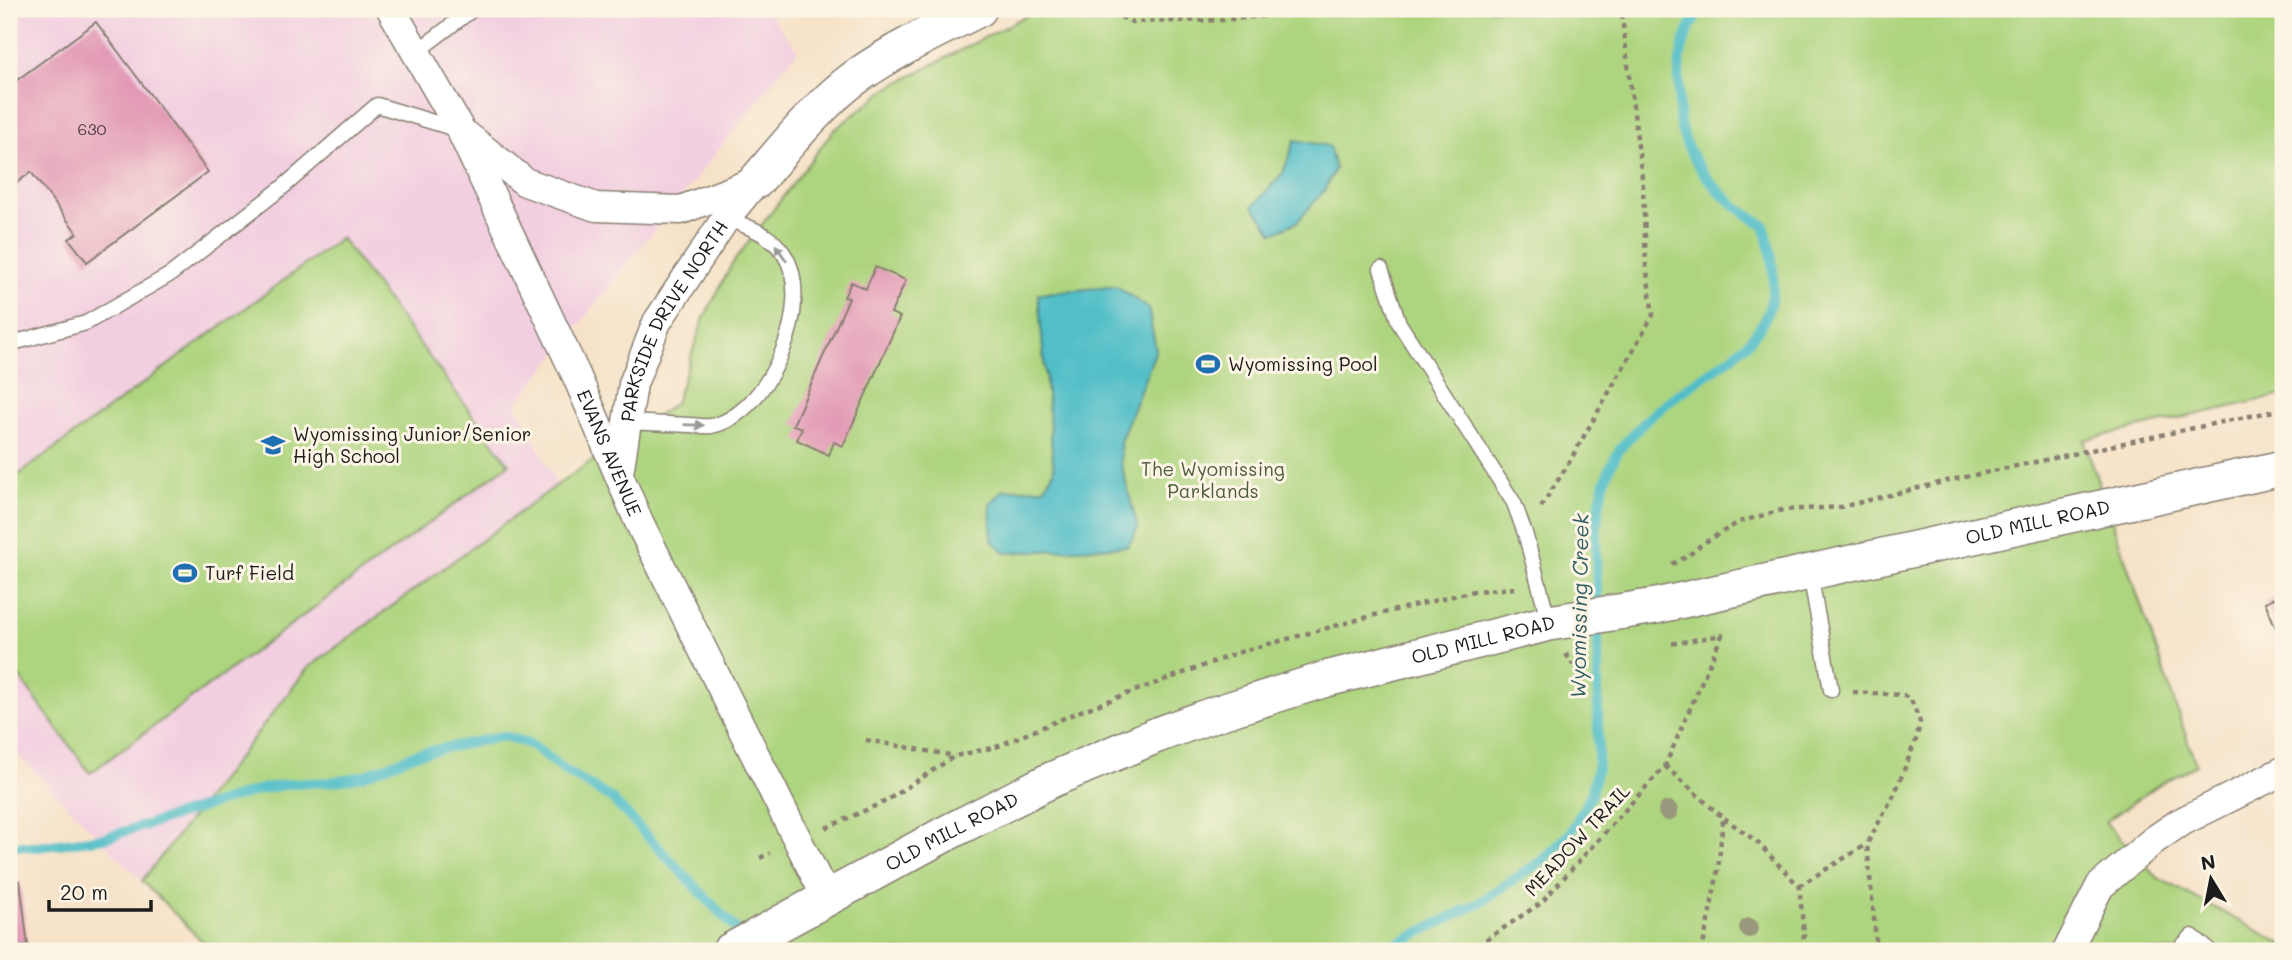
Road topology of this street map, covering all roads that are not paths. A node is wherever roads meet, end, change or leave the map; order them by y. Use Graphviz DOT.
graph roads {
  1 [pos="391,9"];
  2 [pos="474,9"];
  3 [pos="979,9"];
  4 [pos="415,53"];
  5 [pos="461,131"];
  6 [pos="756,181"];
  7 [pos="726,218"];
  8 [pos="1381,269"];
  9 [pos="9,344"];
  10 [pos="626,422"];
  11 [pos="2283,468"];
  12 [pos="619,473"];
  13 [pos="1810,573"];
  14 [pos="1556,622"];
  15 [pos="1831,690"];
  16 [pos="2283,771"];
  17 [pos="827,899"];
  18 [pos="730,951"];
  19 [pos="2067,951"];
  20 [pos="2177,951"];
  21 [pos="2210,951"];
  1 -- 4 [label="street, EVANS AVENUE"];
  2 -- 4 [label="lane"];
  3 -- 6 [label="street, PARKSIDE DRIVE NORTH"];
  4 -- 5 [label="street, EVANS AVENUE"];
  5 -- 6 [label="street, PARKSIDE DRIVE NORTH"];
  5 -- 9 [label="lane"];
  5 -- 12 [label="street, EVANS AVENUE"];
  6 -- 7 [label="street, PARKSIDE DRIVE NORTH"];
  7 -- 10 [label="street, PARKSIDE DRIVE NORTH"];
  10 -- 7 [label="lane, one-way"];
  8 -- 14 [label="lane"];
  10 -- 12 [label="street, PARKSIDE DRIVE NORTH"];
  11 -- 13 [label="street, OLD MILL ROAD"];
  12 -- 17 [label="street, EVANS AVENUE"];
  13 -- 14 [label="street, OLD MILL ROAD"];
  13 -- 15 [label="lane"];
  14 -- 17 [label="street, OLD MILL ROAD"];
  16 -- 19 [label="street"];
  17 -- 18 [label="street, OLD MILL ROAD"];
  20 -- 21 [label="lane"];
}
